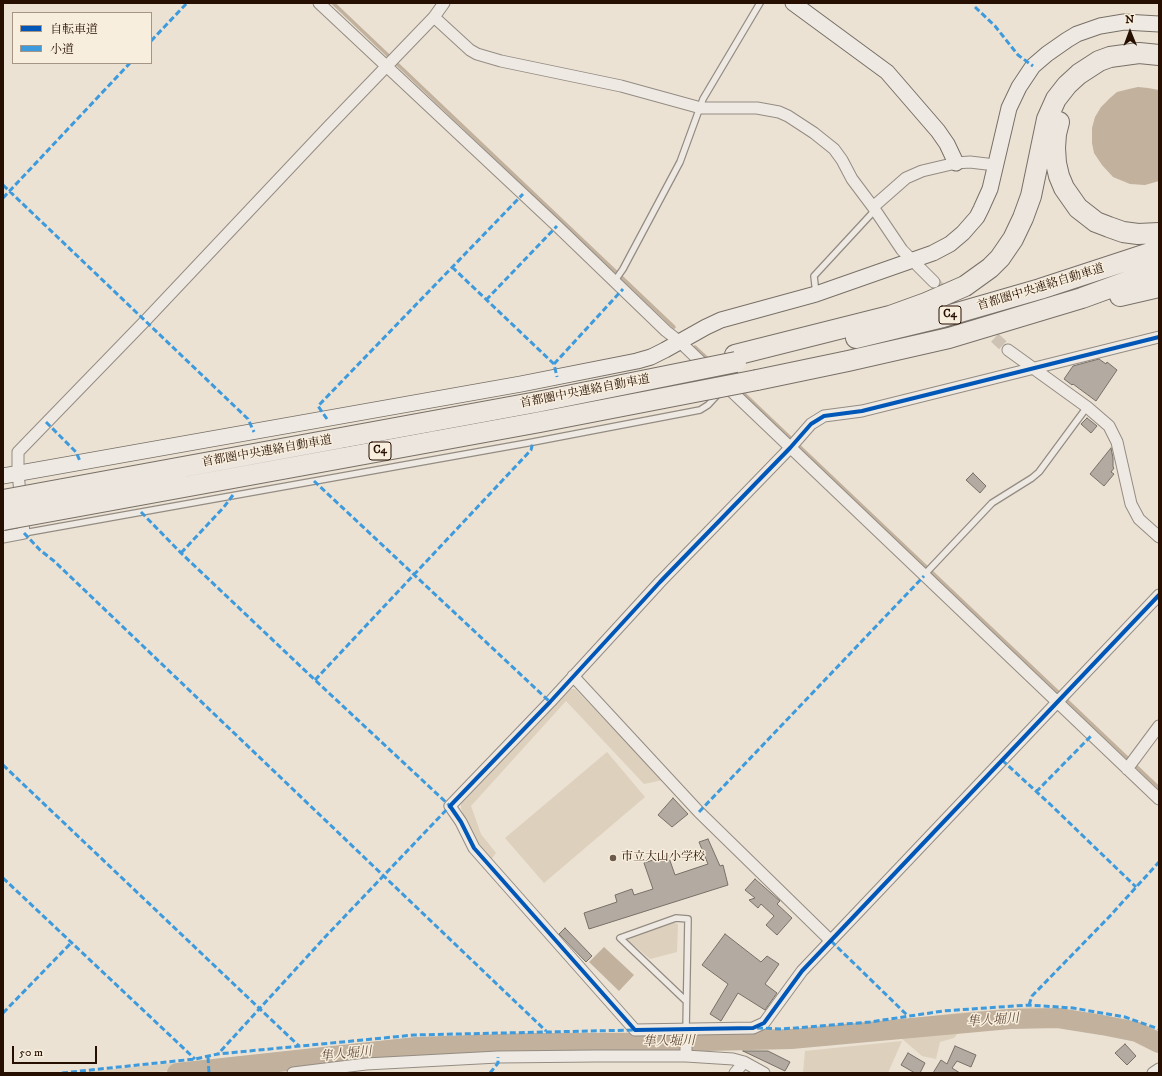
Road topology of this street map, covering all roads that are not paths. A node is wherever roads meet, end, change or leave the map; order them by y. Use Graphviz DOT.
graph roads {
  1 [pos="319,3"];
  2 [pos="444,3"];
  3 [pos="760,3"];
  4 [pos="793,3"];
  5 [pos="434,17"];
  6 [pos="1159,24"];
  7 [pos="1159,55"];
  8 [pos="387,66"];
  9 [pos="1159,67"];
  10 [pos="700,108"];
  11 [pos="956,163"];
  12 [pos="995,165"];
  13 [pos="874,208"];
  14 [pos="1159,233"];
  15 [pos="1159,250"];
  16 [pos="913,261"];
  17 [pos="1159,270"];
  18 [pos="614,282"];
  19 [pos="934,282"];
  20 [pos="1159,287"];
  21 [pos="816,294"];
  22 [pos="1042,310"];
  23 [pos="1159,337"];
  24 [pos="680,342"];
  25 [pos="1008,350"];
  26 [pos="735,358"];
  27 [pos="1032,368"];
  28 [pos="726,386"];
  29 [pos="523,391"];
  30 [pos="1087,407"];
  31 [pos="527,413"];
  32 [pos="529,420"];
  33 [pos="328,426"];
  34 [pos="530,428"];
  35 [pos="532,435"];
  36 [pos="533,442"];
  37 [pos="332,448"];
  38 [pos="790,448"];
  39 [pos="333,455"];
  40 [pos="148,457"];
  41 [pos="18,473"];
  42 [pos="3,476"];
  43 [pos="337,476"];
  44 [pos="152,479"];
  45 [pos="153,487"];
  46 [pos="3,500"];
  47 [pos="157,509"];
  48 [pos="3,520"];
  49 [pos="24,533"];
  50 [pos="3,537"];
  51 [pos="1159,537"];
  52 [pos="924,576"];
  53 [pos="1159,595"];
  54 [pos="573,676"];
  55 [pos="1057,701"];
  56 [pos="1159,726"];
  57 [pos="1127,769"];
  58 [pos="1159,799"];
  59 [pos="831,941"];
  60 [pos="685,1000"];
  61 [pos="686,1030"];
  62 [pos="686,1053"];
  63 [pos="744,1062"];
  64 [pos="1159,1069"];
  65 [pos="294,1073"];
  66 [pos="735,1073"];
  67 [pos="764,1073"];
  68 [pos="1153,1073"];
  1 -- 8 [label="street"];
  2 -- 5 [label="street"];
  3 -- 10 [label="lane"];
  4 -- 11 [label="street"];
  5 -- 8 [label="street"];
  5 -- 10 [label="street"];
  6 -- 12 [label="street"];
  7 -- 26 [label="highway"];
  8 -- 18 [label="street"];
  8 -- 41 [label="street"];
  9 -- 14 [label="highway"];
  10 -- 13 [label="street"];
  10 -- 18 [label="lane"];
  11 -- 12 [label="street"];
  11 -- 13 [label="street"];
  12 -- 16 [label="street"];
  13 -- 16 [label="street"];
  13 -- 21 [label="lane"];
  15 -- 26 [label="highway, 首都圏中央連絡自動車道 / C4"];
  16 -- 19 [label="street"];
  16 -- 21 [label="street"];
  17 -- 22 [label="highway, 首都圏中央連絡自動車道 / C4"];
  18 -- 24 [label="street"];
  20 -- 22 [label="highway"];
  21 -- 24 [label="street"];
  22 -- 48 [label="highway, 首都圏中央連絡自動車道 / C4, bridge"];
  23 -- 27 [label="street"];
  24 -- 28 [label="street"];
  24 -- 29 [label="street"];
  25 -- 27 [label="street"];
  26 -- 46 [label="highway, 首都圏中央連絡自動車道 / C4, bridge"];
  27 -- 30 [label="street"];
  27 -- 38 [label="street"];
  28 -- 36 [label="lane"];
  28 -- 38 [label="street"];
  29 -- 31 [label="lane"];
  29 -- 33 [label="street"];
  30 -- 51 [label="street"];
  30 -- 52 [label="lane"];
  32 -- 34 [label="lane"];
  33 -- 37 [label="lane"];
  33 -- 40 [label="street"];
  35 -- 36 [label="lane"];
  36 -- 43 [label="lane"];
  38 -- 52 [label="street"];
  38 -- 54 [label="street"];
  39 -- 43 [label="lane"];
  40 -- 41 [label="street"];
  40 -- 44 [label="lane"];
  41 -- 42 [label="street"];
  41 -- 49 [label="street"];
  43 -- 47 [label="lane"];
  45 -- 47 [label="lane"];
  47 -- 49 [label="lane"];
  49 -- 50 [label="street"];
  52 -- 55 [label="street"];
  53 -- 55 [label="street"];
  54 -- 59 [label="street"];
  54 -- 61 [label="street"];
  55 -- 57 [label="street"];
  55 -- 59 [label="street"];
  56 -- 57 [label="street"];
  57 -- 58 [label="street"];
  59 -- 61 [label="street"];
  60 -- 60 [label="lane"];
  60 -- 61 [label="lane"];
  61 -- 62 [label="street"];
  62 -- 63 [label="street"];
  62 -- 65 [label="street"];
  63 -- 66 [label="street"];
  63 -- 67 [label="street"];
  64 -- 68 [label="street"];
}
